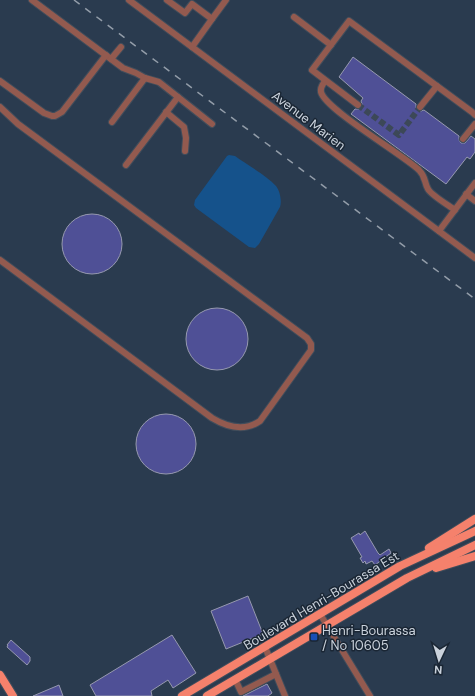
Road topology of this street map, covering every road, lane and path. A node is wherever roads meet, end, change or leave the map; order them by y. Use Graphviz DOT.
graph roads {
  1 [pos="32,0"];
  2 [pos="129,0"];
  3 [pos="167,0"];
  4 [pos="226,0"];
  5 [pos="294,17"];
  6 [pos="212,19"];
  7 [pos="331,45"];
  8 [pos="121,47"];
  9 [pos="192,47"];
  10 [pos="109,57"];
  11 [pos="145,78"];
  12 [pos="0,81"];
  13 [pos="325,81"];
  14 [pos="436,86"];
  15 [pos="178,97"];
  16 [pos="358,105"];
  17 [pos="420,107"];
  18 [pos="0,108"];
  19 [pos="166,112"];
  20 [pos="474,113"];
  21 [pos="112,122"];
  22 [pos="212,124"];
  23 [pos="475,124"];
  24 [pos="463,139"];
  25 [pos="185,151"];
  26 [pos="126,165"];
  27 [pos="475,183"];
  28 [pos="466,194"];
  29 [pos="475,201"];
  30 [pos="454,210"];
  31 [pos="439,231"];
  32 [pos="475,258"];
  33 [pos="0,260"];
  34 [pos="475,519"];
  35 [pos="475,531"];
  36 [pos="475,545"];
  37 [pos="475,556"];
  38 [pos="400,566"];
  39 [pos="407,578"];
  40 [pos="320,614"];
  41 [pos="327,626"];
  42 [pos="265,647"];
  43 [pos="270,658"];
  44 [pos="276,674"];
  45 [pos="0,675"];
  46 [pos="235,679"];
  47 [pos="11,694"];
  48 [pos="182,696"];
  49 [pos="207,696"];
  50 [pos="285,696"];
  51 [pos="370,696"];
  1 -- 10 [label="street"];
  2 -- 9 [label="street, Avenue Marien"];
  3 -- 6 [label="street"];
  4 -- 6 [label="street"];
  5 -- 7 [label="street"];
  6 -- 9 [label="street"];
  7 -- 13 [label="street"];
  7 -- 14 [label="street"];
  8 -- 10 [label="street"];
  9 -- 31 [label="street, Avenue Marien"];
  10 -- 11 [label="street"];
  10 -- 12 [label="street"];
  11 -- 15 [label="street"];
  11 -- 21 [label="street"];
  13 -- 16 [label="street"];
  13 -- 30 [label="street"];
  14 -- 17 [label="street"];
  14 -- 20 [label="street"];
  15 -- 19 [label="street"];
  15 -- 22 [label="street"];
  18 -- 33 [label="street"];
  19 -- 25 [label="street"];
  19 -- 26 [label="street"];
  23 -- 24 [label="street"];
  27 -- 28 [label="street"];
  28 -- 29 [label="street"];
  28 -- 30 [label="street"];
  30 -- 31 [label="street"];
  31 -- 32 [label="street, Avenue Marien"];
  34 -- 38 [label="main road"];
  35 -- 38 [label="main road, Boulevard Henri-Bourassa Est"];
  36 -- 39 [label="main road, Boulevard Henri-Bourassa Est"];
  37 -- 39 [label="main road"];
  38 -- 40 [label="main road, Boulevard Henri-Bourassa Est"];
  39 -- 41 [label="main road, Boulevard Henri-Bourassa Est"];
  40 -- 41 [label="street"];
  40 -- 42 [label="main road, Boulevard Henri-Bourassa Est"];
  41 -- 43 [label="main road, Boulevard Henri-Bourassa Est"];
  41 -- 51 [label="street"];
  42 -- 43 [label="street"];
  42 -- 48 [label="main road, Boulevard Henri-Bourassa Est"];
  43 -- 44 [label="street"];
  43 -- 46 [label="main road, Boulevard Henri-Bourassa Est"];
  44 -- 46 [label="street"];
  44 -- 50 [label="street"];
  45 -- 47 [label="main road"];
  46 -- 49 [label="main road, Boulevard Henri-Bourassa Est"];
}
